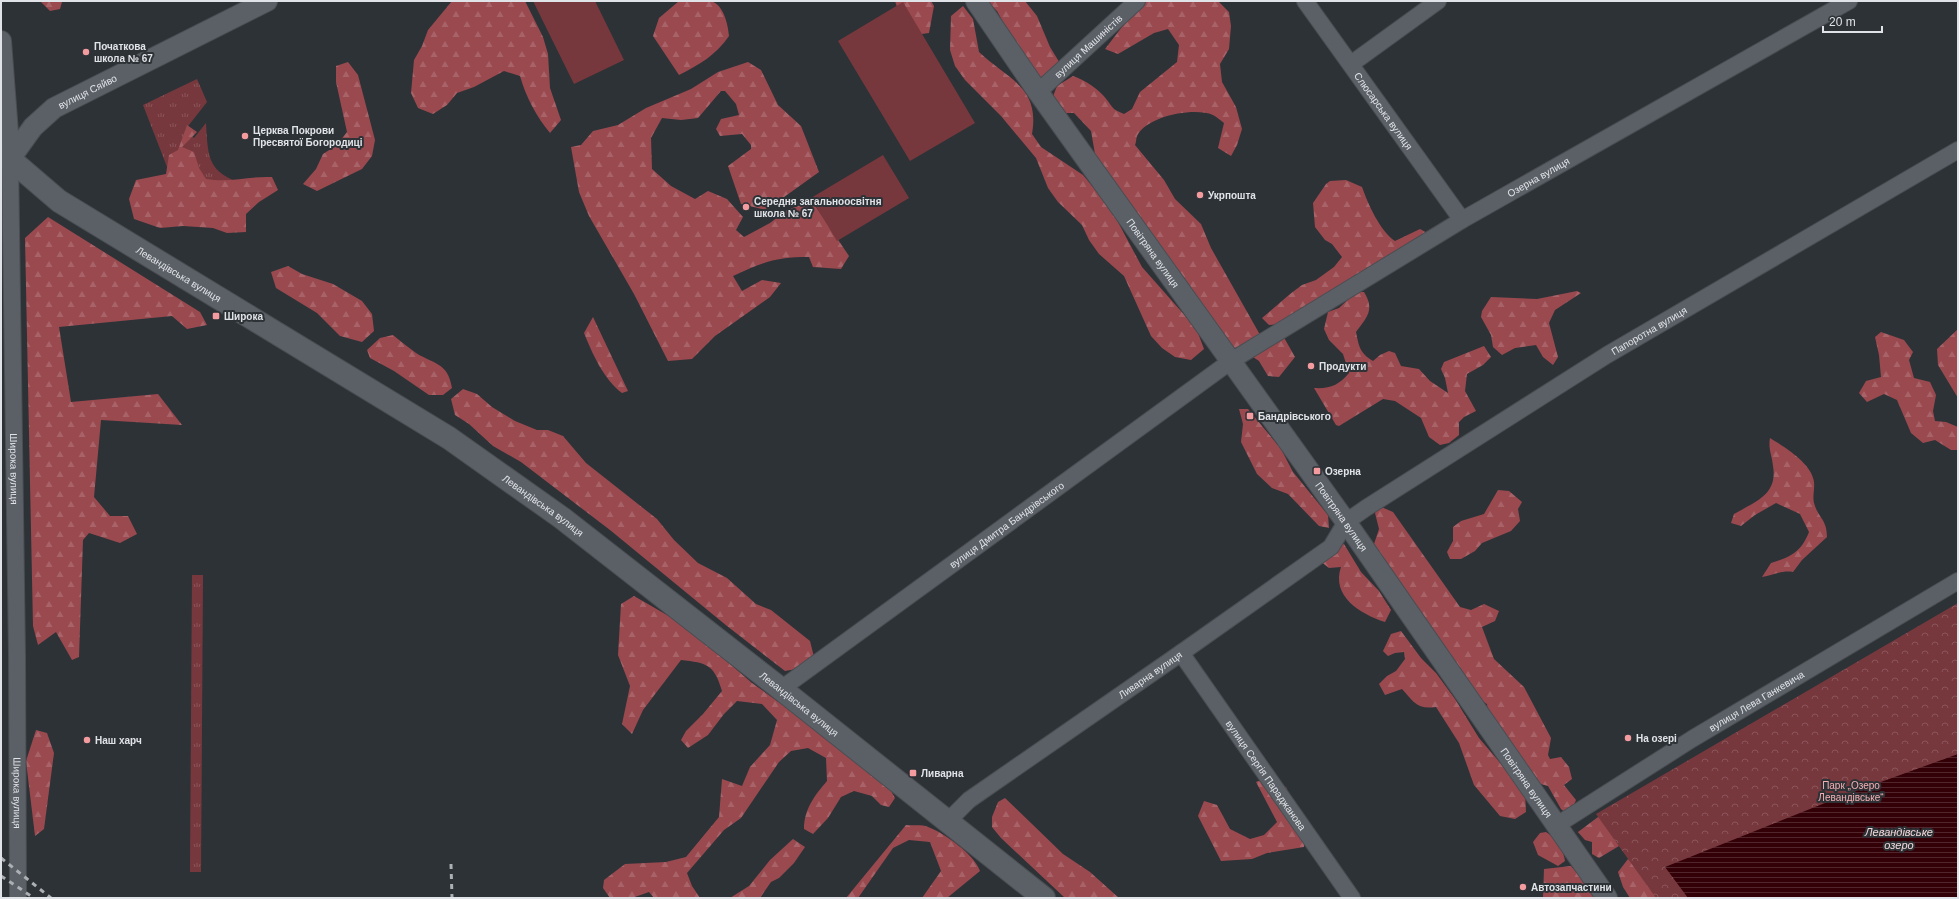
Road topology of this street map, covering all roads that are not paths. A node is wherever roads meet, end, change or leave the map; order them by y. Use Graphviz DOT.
graph roads {
  1 [pos="267,1"];
  2 [pos="976,1"];
  3 [pos="1137,1"];
  4 [pos="1305,1"];
  5 [pos="1438,1"];
  6 [pos="1849,1"];
  7 [pos="1,41"];
  8 [pos="1351,64"];
  9 [pos="1038,92"];
  10 [pos="1958,150"];
  11 [pos="4,160"];
  12 [pos="1462,220"];
  13 [pos="1231,361"];
  14 [pos="1346,522"];
  15 [pos="1958,581"];
  16 [pos="1181,653"];
  17 [pos="781,689"];
  18 [pos="948,821"];
  19 [pos="1557,825"];
  20 [pos="18,898"];
  21 [pos="1044,898"];
  22 [pos="1352,898"];
  23 [pos="1607,898"];
  1 -- 11 [label="street, вулиця Сяйво"];
  2 -- 9 [label="street, Повітряна вулиця"];
  3 -- 9 [label="street, вулиця Машиністів"];
  4 -- 8 [label="street, Слюсарська вулиця"];
  5 -- 8 [label="street"];
  6 -- 12 [label="street, Озерна вулиця"];
  7 -- 11 [label="street, Широка вулиця"];
  8 -- 12 [label="street, Слюсарська вулиця"];
  9 -- 13 [label="street, Повітряна вулиця"];
  10 -- 14 [label="street, Папоротна вулиця"];
  11 -- 17 [label="main road, Левандівська вулиця"];
  11 -- 20 [label="street, Широка вулиця"];
  12 -- 13 [label="street, Озерна вулиця"];
  13 -- 14 [label="street, Повітряна вулиця"];
  13 -- 17 [label="street, вулиця Дмитра Бандрівського"];
  14 -- 16 [label="street, Ливарна вулиця"];
  14 -- 19 [label="street, Повітряна вулиця"];
  15 -- 19 [label="street, вулиця Лева Ганкевича"];
  16 -- 18 [label="street, Ливарна вулиця"];
  16 -- 22 [label="street, вулиця Сергія Параджанова"];
  17 -- 18 [label="main road, Левандівська вулиця"];
  18 -- 21 [label="main road, Левандівська вулиця"];
  19 -- 23 [label="street, Повітряна вулиця"];
}
